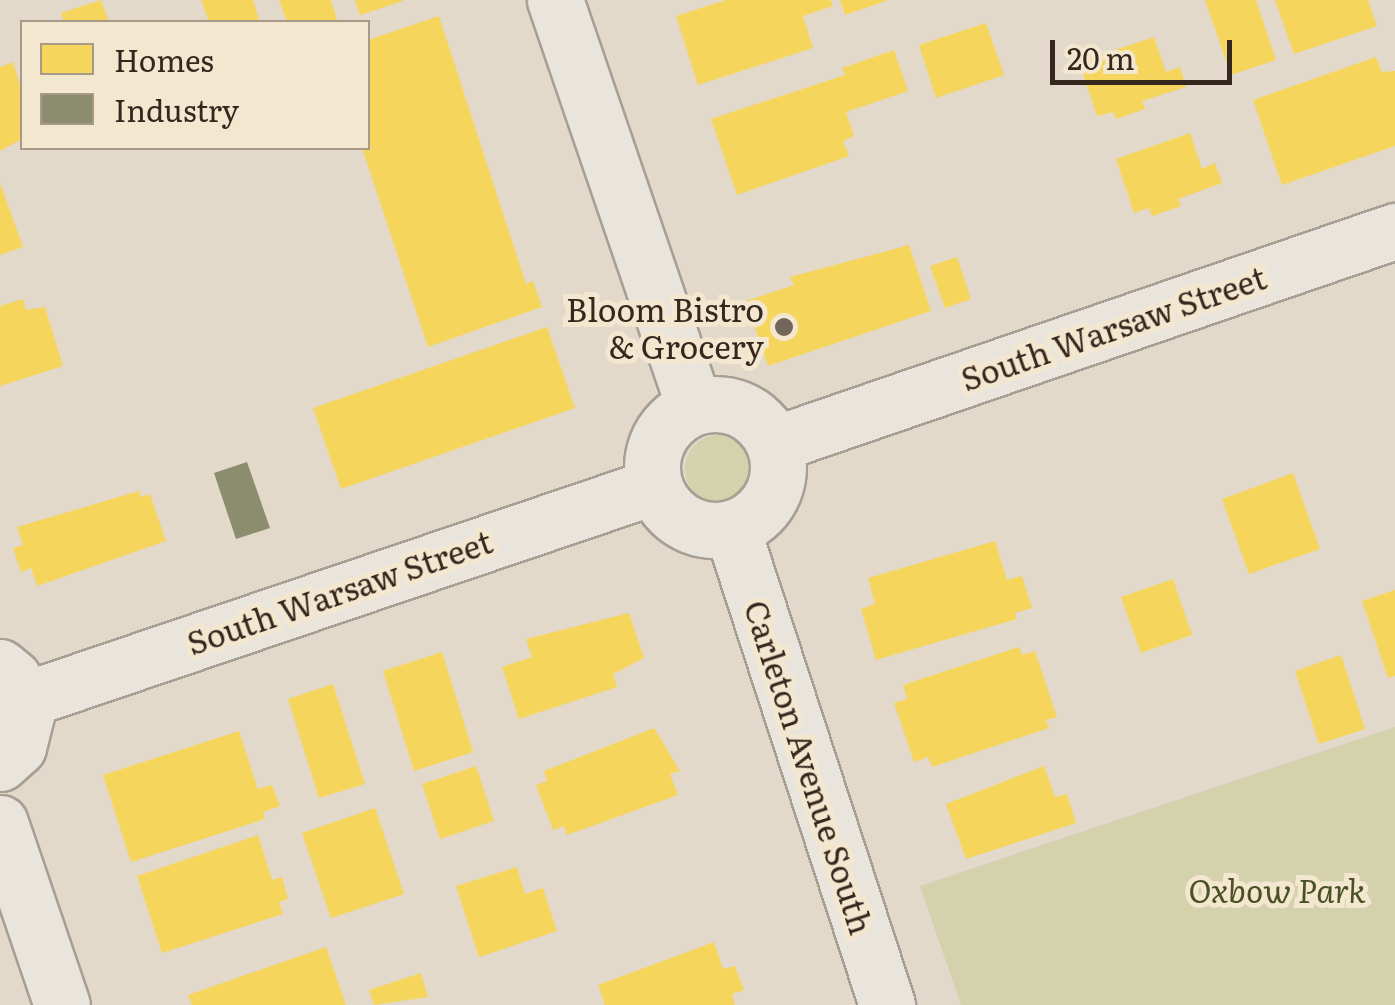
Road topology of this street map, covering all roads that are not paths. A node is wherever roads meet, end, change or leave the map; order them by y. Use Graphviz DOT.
graph roads {
  1 [pos="555,0"];
  2 [pos="1395,231"];
  3 [pos="694,408"];
  4 [pos="774,444"];
  5 [pos="655,486"];
  6 [pos="732,528"];
  7 [pos="12,684"];
  8 [pos="0,763"];
  9 [pos="0,823"];
  10 [pos="62,1005"];
  11 [pos="888,1005"];
  1 -- 3 [label="street"];
  2 -- 4 [label="street, South Warsaw Street"];
  3 -- 4 [label="street"];
  3 -- 5 [label="street"];
  4 -- 6 [label="street"];
  5 -- 6 [label="street"];
  5 -- 7 [label="street, South Warsaw Street"];
  6 -- 11 [label="street, Carleton Avenue South"];
  7 -- 8 [label="street"];
  9 -- 10 [label="street"];
}
